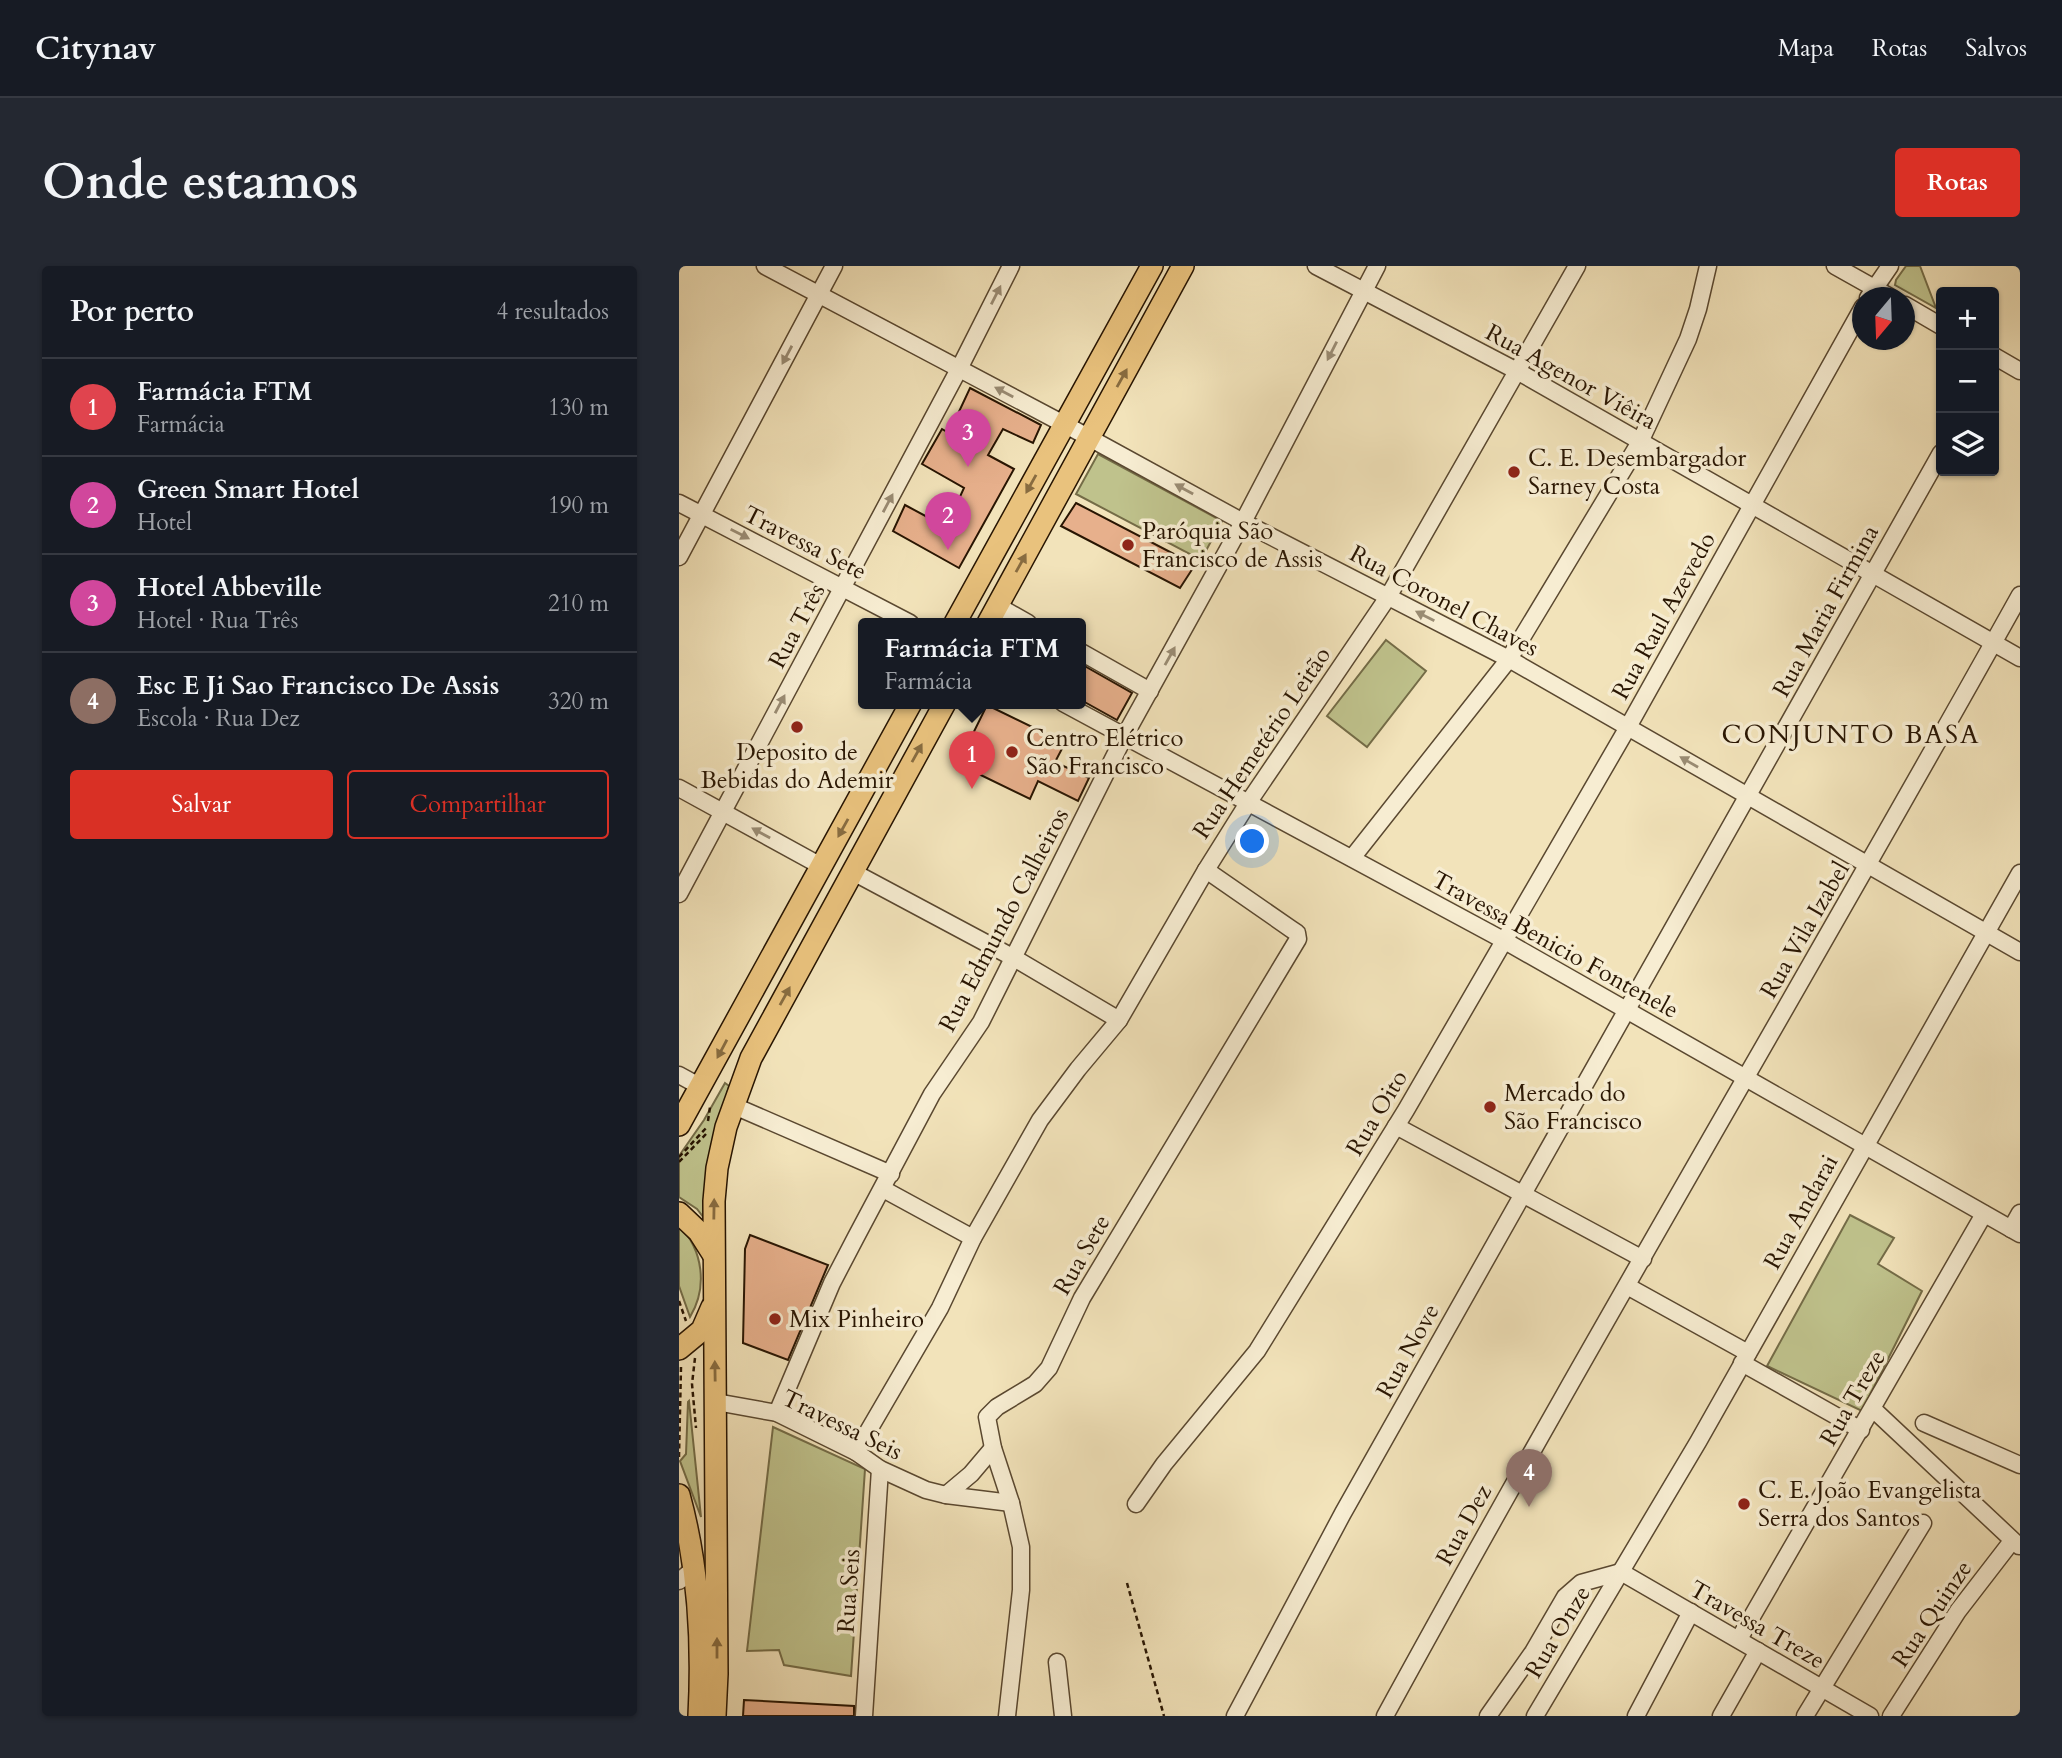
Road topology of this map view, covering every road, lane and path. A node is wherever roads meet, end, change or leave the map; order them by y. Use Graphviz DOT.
graph roads {
  1 [pos="765,266"];
  2 [pos="834,266"];
  3 [pos="1011,266"];
  4 [pos="1152,266"];
  5 [pos="1183,266"];
  6 [pos="1316,266"];
  7 [pos="1377,266"];
  8 [pos="1577,266"];
  9 [pos="1707,266"];
  10 [pos="1835,266"];
  11 [pos="1852,266"];
  12 [pos="1890,266"];
  13 [pos="1864,287"];
  14 [pos="1875,287"];
  15 [pos="1363,291"];
  16 [pos="819,295"];
  17 [pos="1915,311"];
  18 [pos="1936,323"];
  19 [pos="1852,327"];
  20 [pos="1999,360"];
  21 [pos="959,369"];
  22 [pos="1517,371"];
  23 [pos="2020,371"];
  24 [pos="1064,424"];
  25 [pos="1090,438"];
  26 [pos="1640,442"];
  27 [pos="1936,462"];
  28 [pos="679,503"];
  29 [pos="1752,504"];
  30 [pos="702,515"];
  31 [pos="1243,522"];
  32 [pos="679,558"];
  33 [pos="1873,572"];
  34 [pos="843,588"];
  35 [pos="2020,595"];
  36 [pos="1388,597"];
  37 [pos="993,614"];
  38 [pos="900,618"];
  39 [pos="958,618"];
  40 [pos="1994,643"];
  41 [pos="1086,655"];
  42 [pos="2020,658"];
  43 [pos="1509,659"];
  44 [pos="1150,691"];
  45 [pos="908,709"];
  46 [pos="942,709"];
  47 [pos="1074,709"];
  48 [pos="1628,727"];
  49 [pos="1124,737"];
  50 [pos="679,788"];
  51 [pos="1748,796"];
  52 [pos="1248,803"];
  53 [pos="722,812"];
  54 [pos="1352,858"];
  55 [pos="1869,865"];
  56 [pos="821,866"];
  57 [pos="1206,870"];
  58 [pos="853,872"];
  59 [pos="2020,873"];
  60 [pos="679,894"];
  61 [pos="1986,932"];
  62 [pos="1505,941"];
  63 [pos="2020,952"];
  64 [pos="1014,958"];
  65 [pos="1626,1011"];
  66 [pos="1119,1020"];
  67 [pos="679,1075"];
  68 [pos="1746,1077"];
  69 [pos="701,1087"];
  70 [pos="732,1105"];
  71 [pos="679,1125"];
  72 [pos="1396,1126"];
  73 [pos="716,1130"];
  74 [pos="1865,1146"];
  75 [pos="679,1157"];
  76 [pos="679,1163"];
  77 [pos="887,1181"];
  78 [pos="1522,1194"];
  79 [pos="679,1213"];
  80 [pos="2020,1213"];
  81 [pos="1984,1214"];
  82 [pos="2015,1232"];
  83 [pos="973,1238"];
  84 [pos="713,1256"];
  85 [pos="1643,1259"];
  86 [pos="1627,1286"];
  87 [pos="679,1301"];
  88 [pos="714,1302"];
  89 [pos="684,1351"];
  90 [pos="1745,1358"];
  91 [pos="716,1402"];
  92 [pos="1873,1409"];
  93 [pos="777,1413"];
  94 [pos="1924,1423"];
  95 [pos="1861,1430"];
  96 [pos="697,1438"];
  97 [pos="993,1448"];
  98 [pos="856,1452"];
  99 [pos="679,1457"];
  100 [pos="2020,1465"];
  101 [pos="880,1469"];
  102 [pos="679,1495"];
  103 [pos="946,1495"];
  104 [pos="1011,1503"];
  105 [pos="1136,1504"];
  106 [pos="1923,1523"];
  107 [pos="2016,1544"];
  108 [pos="1621,1572"];
  109 [pos="687,1575"];
  110 [pos="1127,1583"];
  111 [pos="1691,1612"];
  112 [pos="1739,1639"];
  113 [pos="1758,1651"];
  114 [pos="1057,1661"];
  115 [pos="1821,1689"];
  116 [pos="699,1716"];
  117 [pos="715,1716"];
  118 [pos="864,1716"];
  119 [pos="1007,1716"];
  120 [pos="1063,1716"];
  121 [pos="1164,1716"];
  122 [pos="1235,1716"];
  123 [pos="1385,1716"];
  124 [pos="1488,1716"];
  125 [pos="1535,1716"];
  126 [pos="1636,1716"];
  127 [pos="1721,1716"];
  128 [pos="1805,1716"];
  129 [pos="1870,1716"];
  130 [pos="1891,1716"];
  1 -- 16 [label="street, Rua Coronel Chaves"];
  2 -- 16 [label="street"];
  21 -- 3 [label="street, Rua Três, one-way"];
  4 -- 24 [label="main road"];
  25 -- 5 [label="main road, one-way"];
  6 -- 15 [label="street, Rua Agenor Viêira"];
  7 -- 15 [label="street, Rua Edmundo Calheiros"];
  8 -- 22 [label="street, Rua Hemetério Leitão"];
  9 -- 26 [label="street"];
  10 -- 11 [label="street"];
  10 -- 13 [label="street"];
  12 -- 14 [label="street"];
  15 -- 22 [label="street, Rua Agenor Viêira"];
  15 -- 31 [label="street, Rua Edmundo Calheiros, one-way"];
  16 -- 21 [label="street, Rua Coronel Chaves"];
  16 -- 30 [label="street, one-way"];
  17 -- 18 [label="street"];
  19 -- 29 [label="street, Rua Raul Azevedo"];
  20 -- 23 [label="street"];
  24 -- 21 [label="street, Rua Coronel Chaves, one-way"];
  34 -- 21 [label="street, Rua Três, one-way"];
  22 -- 26 [label="street, Rua Agenor Viêira"];
  22 -- 36 [label="street, Rua Hemetério Leitão"];
  24 -- 25 [label="street, Rua Coronel Chaves"];
  24 -- 39 [label="main road, one-way"];
  31 -- 25 [label="street, Rua Coronel Chaves, one-way"];
  37 -- 25 [label="main road, one-way"];
  26 -- 29 [label="street, Rua Agenor Viêira"];
  26 -- 43 [label="street"];
  27 -- 33 [label="street, Rua Maria Firmina"];
  28 -- 30 [label="street, Travessa Sete"];
  29 -- 33 [label="street, Rua Agenor Viêira"];
  29 -- 48 [label="street, Rua Raul Azevedo"];
  30 -- 32 [label="street"];
  30 -- 34 [label="street, Travessa Sete, one-way"];
  31 -- 36 [label="street, Rua Coronel Chaves"];
  44 -- 31 [label="street, Rua Edmundo Calheiros, one-way"];
  33 -- 40 [label="street, Rua Agenor Viêira"];
  33 -- 51 [label="street, Rua Maria Firmina"];
  34 -- 38 [label="street, Travessa Sete"];
  53 -- 34 [label="street, Rua Três, one-way"];
  35 -- 40 [label="street, Rua Vila Izabel"];
  43 -- 36 [label="street, Rua Coronel Chaves, one-way"];
  36 -- 52 [label="street, Rua Hemetério Leitão"];
  40 -- 42 [label="street, Rua Agenor Viêira"];
  40 -- 55 [label="street, Rua Vila Izabel"];
  41 -- 44 [label="street"];
  43 -- 48 [label="street, Rua Coronel Chaves"];
  43 -- 54 [label="street"];
  44 -- 49 [label="street, Rua Edmundo Calheiros"];
  45 -- 56 [label="main road, one-way"];
  58 -- 46 [label="main road, one-way"];
  47 -- 49 [label="street, Travessa Benicio Fontenele"];
  51 -- 48 [label="street, Rua Coronel Chaves, one-way"];
  48 -- 62 [label="street, Rua Oito"];
  49 -- 52 [label="street, Travessa Benicio Fontenele"];
  49 -- 64 [label="street, Rua Edmundo Calheiros"];
  50 -- 53 [label="street"];
  51 -- 55 [label="street, Rua Coronel Chaves"];
  51 -- 65 [label="street, Rua Maria Firmina"];
  52 -- 54 [label="street, Travessa Benicio Fontenele"];
  52 -- 57 [label="street, Rua Hemetério Leitão"];
  56 -- 53 [label="street, one-way"];
  53 -- 60 [label="street, Rua Três"];
  54 -- 62 [label="street, Travessa Benicio Fontenele"];
  55 -- 61 [label="street, Rua Coronel Chaves"];
  55 -- 68 [label="street, Rua Vila Izabel"];
  56 -- 69 [label="main road, one-way"];
  57 -- 66 [label="street, Rua Hemetério Leitão"];
  57 -- 97 [label="street, Rua Sete"];
  58 -- 64 [label="street"];
  70 -- 58 [label="main road, one-way"];
  59 -- 61 [label="street, Rua Andarai"];
  61 -- 63 [label="street, Rua Coronel Chaves"];
  61 -- 74 [label="street, Rua Andarai"];
  62 -- 65 [label="street, Travessa Benicio Fontenele"];
  62 -- 72 [label="street, Rua Oito"];
  64 -- 66 [label="street"];
  64 -- 77 [label="street, Rua Edmundo Calheiros"];
  65 -- 68 [label="street, Travessa Benicio Fontenele"];
  65 -- 78 [label="street, Rua Nove"];
  66 -- 83 [label="street, Rua Hemetério Leitão"];
  67 -- 69 [label="street"];
  68 -- 74 [label="street, Travessa Benicio Fontenele"];
  68 -- 85 [label="street, Rua Vila Izabel"];
  69 -- 71 [label="main road"];
  70 -- 73 [label="main road"];
  70 -- 77 [label="street"];
  72 -- 78 [label="street"];
  72 -- 105 [label="street, Rua Oito"];
  73 -- 75 [label="path"];
  73 -- 76 [label="path"];
  84 -- 73 [label="main road, one-way"];
  74 -- 81 [label="street, Travessa Benicio Fontenele"];
  74 -- 90 [label="street, Rua Andarai"];
  77 -- 83 [label="street"];
  77 -- 93 [label="street, Rua Edmundo Calheiros"];
  78 -- 85 [label="street"];
  78 -- 122 [label="street, Rua Nove"];
  79 -- 84 [label="main road"];
  80 -- 82 [label="street"];
  81 -- 82 [label="street, Travessa Benicio Fontenele"];
  81 -- 92 [label="street, Rua Treze"];
  83 -- 98 [label="street, Rua Hemetério Leitão"];
  84 -- 88 [label="main road"];
  85 -- 86 [label="street, Rua Vila Izabel"];
  86 -- 90 [label="street"];
  86 -- 123 [label="street, Rua Dez"];
  87 -- 89 [label="path"];
  88 -- 89 [label="main road"];
  91 -- 88 [label="main road, one-way"];
  89 -- 96 [label="path"];
  89 -- 99 [label="path"];
  90 -- 95 [label="street"];
  90 -- 108 [label="street, Rua Andarai"];
  91 -- 93 [label="street, Travessa Seis"];
  117 -- 91 [label="main road, one-way"];
  92 -- 95 [label="street, Rua Treze"];
  92 -- 107 [label="street"];
  93 -- 98 [label="street, Travessa Seis"];
  94 -- 100 [label="street"];
  95 -- 112 [label="street, Rua Treze"];
  97 -- 103 [label="street"];
  97 -- 104 [label="street, Rua Sete"];
  98 -- 101 [label="street, Travessa Seis"];
  101 -- 103 [label="street, Travessa Seis"];
  101 -- 118 [label="street, Rua Seis"];
  102 -- 109 [label="main road"];
  103 -- 104 [label="street, Travessa Seis"];
  104 -- 119 [label="street, Rua Sete"];
  106 -- 115 [label="street"];
  107 -- 130 [label="street, Rua Quinze"];
  108 -- 111 [label="street, Travessa Treze"];
  108 -- 124 [label="street"];
  108 -- 125 [label="street, Rua Onze"];
  109 -- 116 [label="main road"];
  110 -- 121 [label="path"];
  111 -- 112 [label="street, Travessa Treze"];
  111 -- 126 [label="street"];
  112 -- 113 [label="street, Travessa Treze"];
  113 -- 115 [label="street, Travessa Treze"];
  113 -- 127 [label="street"];
  114 -- 120 [label="street"];
  115 -- 128 [label="street"];
  115 -- 129 [label="street, Travessa Treze"];
}
